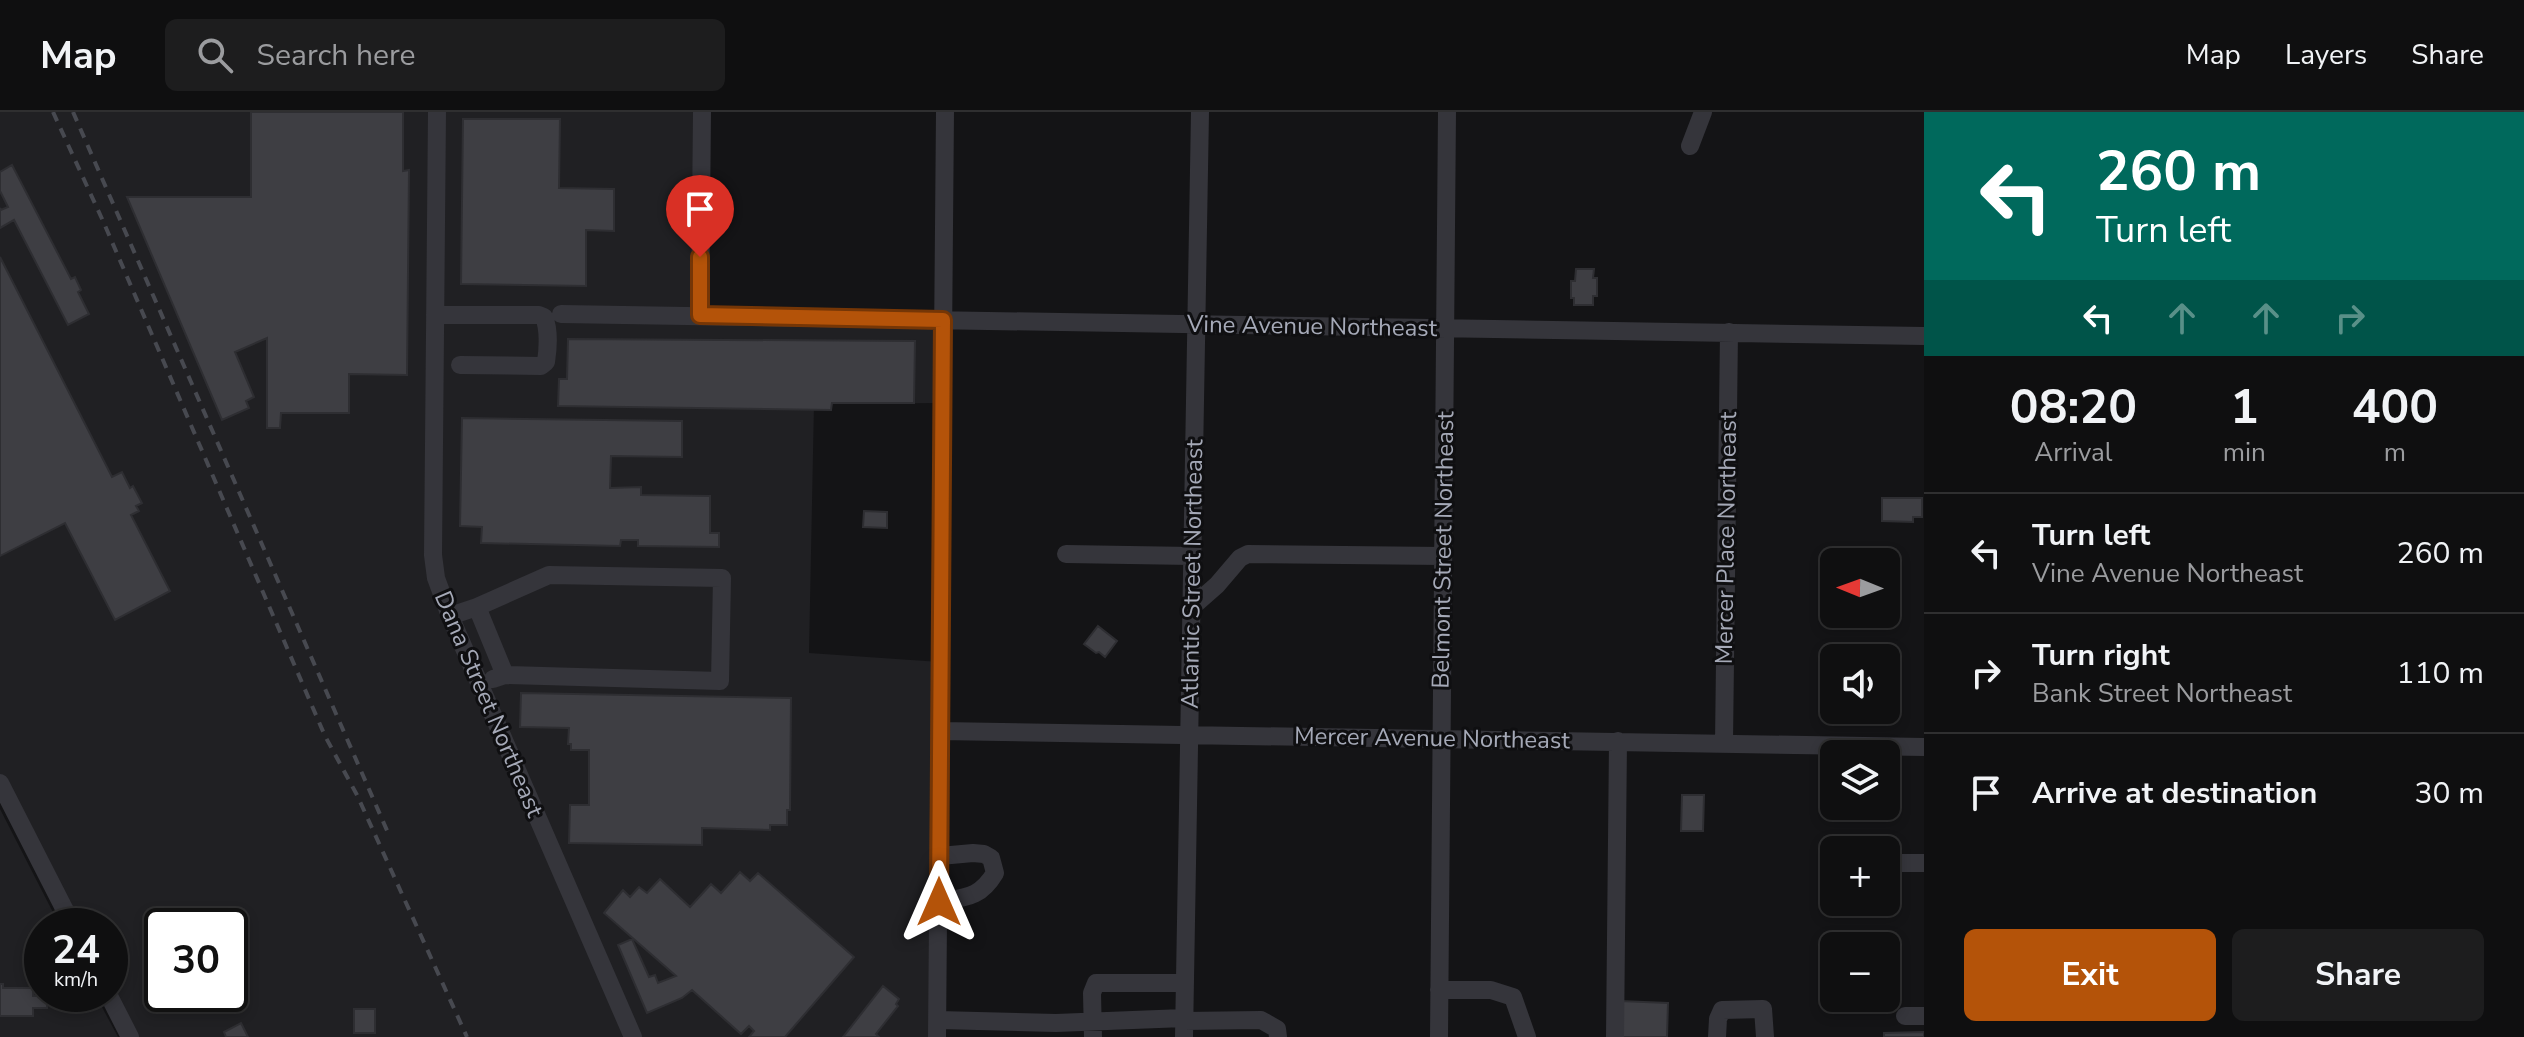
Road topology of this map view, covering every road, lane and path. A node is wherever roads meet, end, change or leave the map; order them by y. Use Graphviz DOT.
graph roads {
  1 [pos="437,112"];
  2 [pos="702,112"];
  3 [pos="945,112"];
  4 [pos="1200,112"];
  5 [pos="1447,112"];
  6 [pos="1703,112"];
  7 [pos="1690,146"];
  8 [pos="561,314"];
  9 [pos="435,315"];
  10 [pos="700,315"];
  11 [pos="943,320"];
  12 [pos="1196,324"];
  13 [pos="1445,328"];
  14 [pos="1729,332"];
  15 [pos="1924,336"];
  16 [pos="460,365"];
  17 [pos="1066,554"];
  18 [pos="1192,556"];
  19 [pos="1443,556"];
  20 [pos="477,607"];
  21 [pos="1192,607"];
  22 [pos="450,616"];
  23 [pos="505,675"];
  24 [pos="479,683"];
  25 [pos="940,731"];
  26 [pos="1189,734"];
  27 [pos="1441,739"];
  28 [pos="1618,741"];
  29 [pos="1724,743"];
  30 [pos="1924,747"];
  31 [pos="0,783"];
  32 [pos="940,856"];
  33 [pos="1900,863"];
  34 [pos="1924,863"];
  35 [pos="939,902"];
  36 [pos="64,908"];
  37 [pos="1185,983"];
  38 [pos="1439,990"];
  39 [pos="117,1012"];
  40 [pos="1184,1025"];
  41 [pos="938,1029"];
  42 [pos="1016,1029"];
  43 [pos="1093,1029"];
  44 [pos="1056,1030"];
  45 [pos="130,1037"];
  46 [pos="633,1037"];
  47 [pos="1278,1037"];
  48 [pos="1439,1037"];
  49 [pos="1527,1037"];
  50 [pos="1615,1037"];
  51 [pos="1717,1037"];
  52 [pos="1765,1037"];
  1 -- 9 [label="street, Dana Street Northeast"];
  2 -- 10 [label="street"];
  3 -- 11 [label="street"];
  4 -- 12 [label="street, Atlantic Street Northeast"];
  5 -- 13 [label="street, Belmont Street Northeast"];
  6 -- 7 [label="street"];
  8 -- 10 [label="street, Vine Avenue Northeast"];
  9 -- 16 [label="street"];
  9 -- 22 [label="street, Dana Street Northeast"];
  10 -- 11 [label="street, Vine Avenue Northeast"];
  11 -- 12 [label="street, Vine Avenue Northeast"];
  11 -- 25 [label="street"];
  12 -- 13 [label="street, Vine Avenue Northeast"];
  12 -- 18 [label="street, Atlantic Street Northeast"];
  13 -- 14 [label="street, Vine Avenue Northeast"];
  13 -- 19 [label="street, Belmont Street Northeast"];
  14 -- 15 [label="street, Vine Avenue Northeast"];
  14 -- 29 [label="street, Mercer Place Northeast"];
  17 -- 18 [label="street"];
  18 -- 21 [label="street, Atlantic Street Northeast"];
  19 -- 21 [label="street"];
  19 -- 27 [label="street, Belmont Street Northeast"];
  20 -- 22 [label="street"];
  20 -- 23 [label="street"];
  20 -- 23 [label="street"];
  21 -- 26 [label="street, Atlantic Street Northeast"];
  22 -- 24 [label="street, Dana Street Northeast"];
  23 -- 24 [label="street"];
  24 -- 46 [label="street, Dana Street Northeast"];
  25 -- 26 [label="street, Mercer Avenue Northeast"];
  25 -- 32 [label="street"];
  26 -- 27 [label="street, Mercer Avenue Northeast"];
  26 -- 37 [label="street, Atlantic Street Northeast"];
  27 -- 28 [label="street, Mercer Avenue Northeast"];
  27 -- 38 [label="street, Belmont Street Northeast"];
  28 -- 29 [label="street, Mercer Avenue Northeast"];
  28 -- 50 [label="street"];
  29 -- 30 [label="street, Mercer Avenue Northeast"];
  31 -- 36 [label="street"];
  32 -- 35 [label="street"];
  32 -- 35 [label="street"];
  33 -- 34 [label="street"];
  35 -- 41 [label="street"];
  37 -- 40 [label="street, Atlantic Street Northeast"];
  37 -- 43 [label="street"];
  38 -- 48 [label="street, Belmont Street Northeast"];
  38 -- 49 [label="street"];
  39 -- 45 [label="street"];
  40 -- 43 [label="street"];
  40 -- 47 [label="street"];
  41 -- 42 [label="street"];
  42 -- 44 [label="street"];
  43 -- 44 [label="street"];
  51 -- 52 [label="street"];
}
